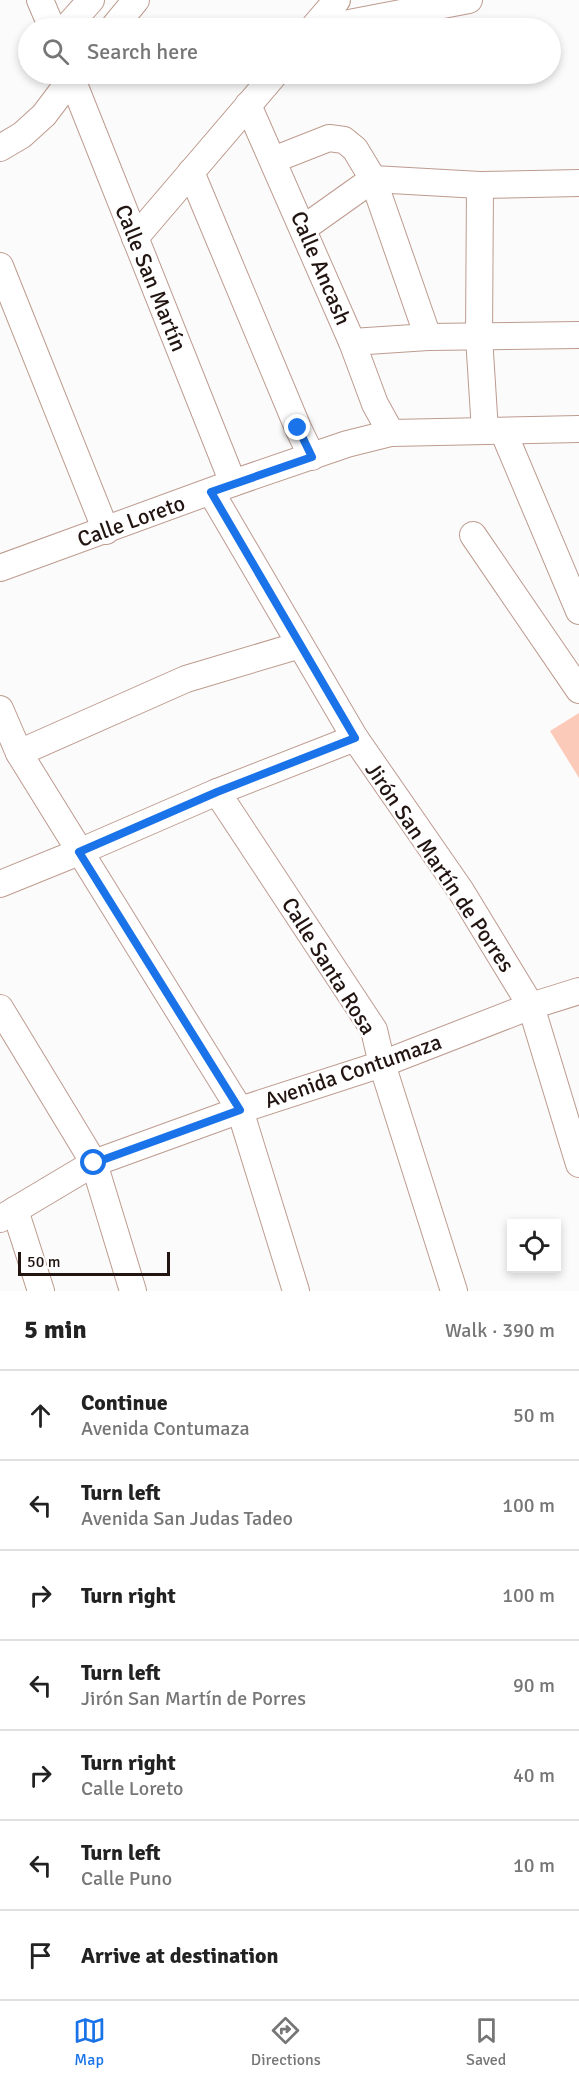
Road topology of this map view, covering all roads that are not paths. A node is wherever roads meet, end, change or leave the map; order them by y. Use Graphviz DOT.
graph roads {
  1 [pos="40,0"];
  2 [pos="91,0"];
  3 [pos="136,0"];
  4 [pos="469,0"];
  5 [pos="332,2"];
  6 [pos="48,18"];
  7 [pos="75,18"];
  8 [pos="121,18"];
  9 [pos="320,18"];
  10 [pos="373,18"];
  11 [pos="66,84"];
  12 [pos="75,84"];
  13 [pos="266,84"];
  14 [pos="248,105"];
  15 [pos="0,148"];
  16 [pos="273,160"];
  17 [pos="191,172"];
  18 [pos="373,179"];
  19 [pos="579,183"];
  20 [pos="480,185"];
  21 [pos="304,228"];
  22 [pos="135,238"];
  23 [pos="0,266"];
  24 [pos="579,335"];
  25 [pos="428,337"];
  26 [pos="479,337"];
  27 [pos="352,342"];
  28 [pos="579,429"];
  29 [pos="494,430"];
  30 [pos="391,433"];
  31 [pos="312,457"];
  32 [pos="222,487"];
  33 [pos="106,531"];
  34 [pos="473,535"];
  35 [pos="0,568"];
  36 [pos="579,611"];
  37 [pos="300,645"];
  38 [pos="579,690"];
  39 [pos="0,709"];
  40 [pos="355,738"];
  41 [pos="20,753"];
  42 [pos="217,792"];
  43 [pos="79,852"];
  44 [pos="0,885"];
  45 [pos="579,991"];
  46 [pos="531,1006"];
  47 [pos="0,1008"];
  48 [pos="382,1064"];
  49 [pos="240,1110"];
  50 [pos="94,1163"];
  51 [pos="579,1164"];
  52 [pos="8,1215"];
  53 [pos="41,1291"];
  54 [pos="133,1291"];
  55 [pos="296,1291"];
  56 [pos="453,1291"];
  1 -- 6 [label="street"];
  2 -- 7 [label="street"];
  3 -- 8 [label="street"];
  4 -- 10 [label="street"];
  5 -- 9 [label="street"];
  11 -- 15 [label="street"];
  12 -- 22 [label="street, Calle San Martín"];
  13 -- 14 [label="street"];
  14 -- 16 [label="street, Calle Ancash"];
  14 -- 17 [label="street"];
  16 -- 18 [label="street"];
  16 -- 21 [label="street, Calle Ancash"];
  17 -- 22 [label="street"];
  17 -- 31 [label="street"];
  18 -- 20 [label="street"];
  18 -- 21 [label="street"];
  18 -- 25 [label="street"];
  19 -- 20 [label="street"];
  20 -- 26 [label="street"];
  21 -- 27 [label="street, Calle Ancash"];
  22 -- 32 [label="street, Calle San Martín"];
  23 -- 33 [label="street"];
  24 -- 26 [label="street"];
  25 -- 26 [label="street"];
  25 -- 27 [label="street"];
  26 -- 29 [label="street"];
  27 -- 30 [label="street, Calle Ancash"];
  28 -- 29 [label="street, Calle Loreto"];
  29 -- 30 [label="street, Calle Loreto"];
  29 -- 36 [label="street"];
  30 -- 31 [label="street, Calle Loreto"];
  31 -- 32 [label="street, Calle Loreto"];
  32 -- 33 [label="street, Calle Loreto"];
  32 -- 37 [label="street, Jirón San Martín de Porres"];
  33 -- 35 [label="street, Calle Loreto"];
  34 -- 38 [label="street"];
  37 -- 40 [label="street, Jirón San Martín de Porres"];
  37 -- 41 [label="street"];
  39 -- 41 [label="street"];
  40 -- 42 [label="street"];
  40 -- 46 [label="street, Jirón San Martín de Porres"];
  41 -- 43 [label="street"];
  42 -- 43 [label="street"];
  42 -- 48 [label="street, Calle Santa Rosa"];
  43 -- 44 [label="street"];
  43 -- 49 [label="street"];
  45 -- 46 [label="street, Avenida Contumaza"];
  46 -- 48 [label="street, Avenida Contumaza"];
  46 -- 51 [label="street, Jirón San Martín de Porres"];
  47 -- 50 [label="street"];
  48 -- 49 [label="street, Avenida Contumaza"];
  48 -- 56 [label="street, Calle Santa Rosa"];
  49 -- 50 [label="street, Avenida Contumaza"];
  49 -- 55 [label="street"];
  50 -- 52 [label="street, Avenida Contumaza"];
  50 -- 54 [label="street"];
  52 -- 53 [label="street"];
}
